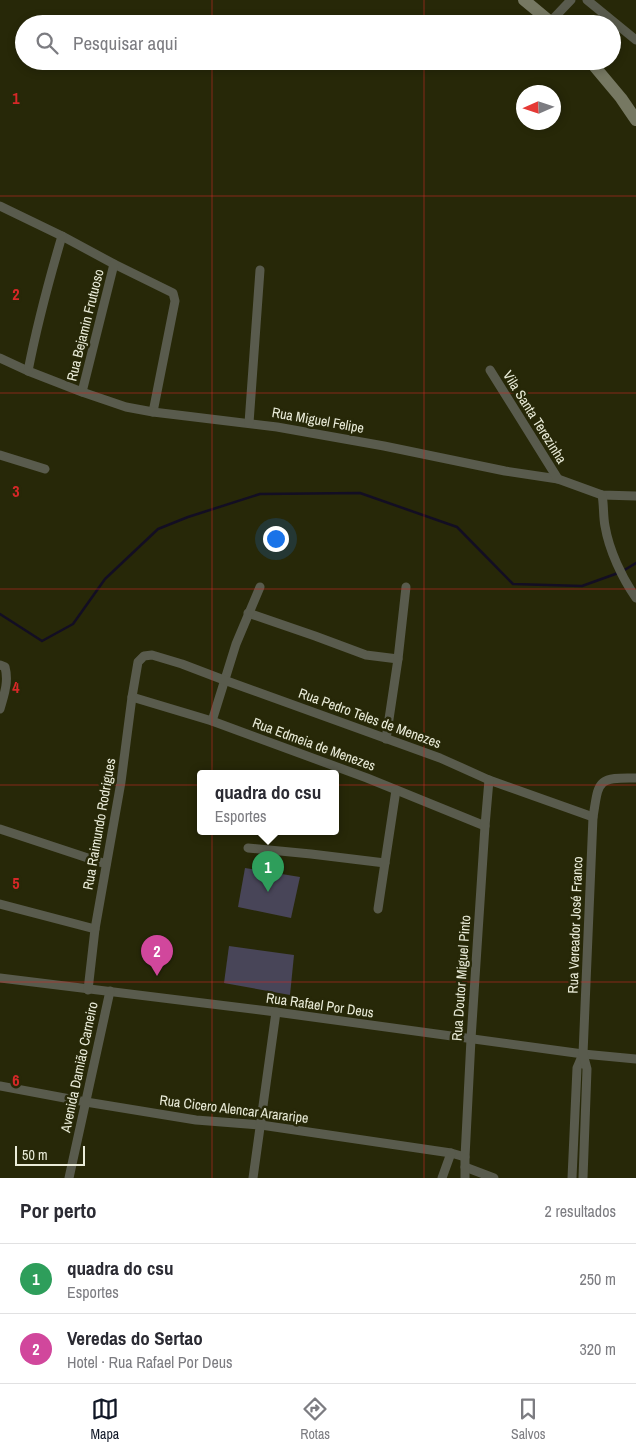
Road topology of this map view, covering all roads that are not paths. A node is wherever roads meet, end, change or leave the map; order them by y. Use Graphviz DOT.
graph roads {
  1 [pos="516,0"];
  2 [pos="571,0"];
  3 [pos="587,0"];
  4 [pos="526,2"];
  5 [pos="543,15"];
  6 [pos="558,15"];
  7 [pos="605,15"];
  8 [pos="621,28"];
  9 [pos="636,40"];
  10 [pos="598,70"];
  11 [pos="636,120"];
  12 [pos="0,206"];
  13 [pos="62,236"];
  14 [pos="114,264"];
  15 [pos="260,270"];
  16 [pos="0,358"];
  17 [pos="490,370"];
  18 [pos="28,371"];
  19 [pos="82,392"];
  20 [pos="153,412"];
  21 [pos="249,423"];
  22 [pos="0,456"];
  23 [pos="45,469"];
  24 [pos="558,479"];
  25 [pos="602,494"];
  26 [pos="636,496"];
  27 [pos="260,587"];
  28 [pos="406,587"];
  29 [pos="636,598"];
  30 [pos="248,613"];
  31 [pos="398,660"];
  32 [pos="138,662"];
  33 [pos="0,665"];
  34 [pos="224,680"];
  35 [pos="132,697"];
  36 [pos="1,704"];
  37 [pos="212,721"];
  38 [pos="386,739"];
  39 [pos="636,778"];
  40 [pos="489,780"];
  41 [pos="396,790"];
  42 [pos="593,817"];
  43 [pos="485,826"];
  44 [pos="0,829"];
  45 [pos="248,848"];
  46 [pos="385,863"];
  47 [pos="106,864"];
  48 [pos="0,904"];
  49 [pos="378,909"];
  50 [pos="95,929"];
  51 [pos="0,978"];
  52 [pos="88,990"];
  53 [pos="110,991"];
  54 [pos="276,1012"];
  55 [pos="471,1039"];
  56 [pos="583,1054"];
  57 [pos="636,1060"];
  58 [pos="0,1086"];
  59 [pos="86,1102"];
  60 [pos="261,1125"];
  61 [pos="451,1153"];
  62 [pos="465,1162"];
  63 [pos="69,1178"];
  64 [pos="253,1178"];
  65 [pos="442,1178"];
  66 [pos="465,1178"];
  67 [pos="494,1178"];
  68 [pos="572,1178"];
  69 [pos="583,1178"];
  1 -- 4 [label="street"];
  2 -- 6 [label="street"];
  3 -- 7 [label="street"];
  4 -- 5 [label="street"];
  8 -- 9 [label="street"];
  10 -- 11 [label="street"];
  12 -- 13 [label="street"];
  13 -- 14 [label="street"];
  13 -- 18 [label="street"];
  14 -- 19 [label="street, Rua Bejamin Frutuoso"];
  14 -- 20 [label="street"];
  15 -- 21 [label="street"];
  16 -- 18 [label="street, Rua Miguel Felipe"];
  17 -- 24 [label="street, Vila Santa Terezinha"];
  18 -- 19 [label="street, Rua Miguel Felipe"];
  19 -- 20 [label="street, Rua Miguel Felipe"];
  20 -- 21 [label="street, Rua Miguel Felipe"];
  21 -- 24 [label="street, Rua Miguel Felipe"];
  22 -- 23 [label="street"];
  24 -- 25 [label="street, Rua Miguel Felipe"];
  25 -- 26 [label="street, Rua Miguel Felipe"];
  25 -- 29 [label="street"];
  27 -- 30 [label="street"];
  28 -- 31 [label="street"];
  30 -- 31 [label="street"];
  30 -- 34 [label="street"];
  31 -- 38 [label="street"];
  32 -- 34 [label="street, Rua Pedro Teles de Menezes"];
  32 -- 35 [label="street, Rua Raimundo Rodrigues"];
  33 -- 36 [label="street"];
  34 -- 37 [label="street"];
  34 -- 38 [label="street, Rua Pedro Teles de Menezes"];
  35 -- 37 [label="street, Rua Edmeia de Menezes"];
  35 -- 47 [label="street, Rua Raimundo Rodrigues"];
  37 -- 41 [label="street, Rua Edmeia de Menezes"];
  38 -- 40 [label="street, Rua Pedro Teles de Menezes"];
  39 -- 42 [label="street, Rua Vereador José Franco"];
  40 -- 42 [label="street, Rua Pedro Teles de Menezes"];
  40 -- 43 [label="street, Rua Doutor Miguel Pinto"];
  41 -- 43 [label="street, Rua Edmeia de Menezes"];
  41 -- 46 [label="street"];
  42 -- 56 [label="street, Rua Vereador José Franco"];
  43 -- 55 [label="street, Rua Doutor Miguel Pinto"];
  44 -- 47 [label="street"];
  45 -- 46 [label="street"];
  46 -- 49 [label="street"];
  47 -- 50 [label="street, Rua Raimundo Rodrigues"];
  48 -- 50 [label="street"];
  50 -- 52 [label="street, Rua Raimundo Rodrigues"];
  51 -- 52 [label="street, Rua Rafael Por Deus"];
  52 -- 53 [label="street, Rua Rafael Por Deus"];
  53 -- 54 [label="street, Rua Rafael Por Deus"];
  53 -- 59 [label="street, Avenida Damião Carneiro"];
  54 -- 55 [label="street, Rua Rafael Por Deus"];
  54 -- 60 [label="street"];
  55 -- 56 [label="street, Rua Rafael Por Deus"];
  55 -- 62 [label="street, Rua Doutor Miguel Pinto"];
  56 -- 57 [label="street, Rua Rafael Por Deus"];
  56 -- 68 [label="street, Rua Vereador José Franco"];
  56 -- 69 [label="street, Rua Vereador José Franco"];
  58 -- 59 [label="street, Rua Cicero Alencar Arararipe"];
  59 -- 60 [label="street, Rua Cicero Alencar Arararipe"];
  59 -- 63 [label="street, Avenida Damião Carneiro"];
  60 -- 61 [label="street, Rua Cicero Alencar Arararipe"];
  60 -- 64 [label="street"];
  61 -- 62 [label="street, Rua Cicero Alencar Arararipe"];
  61 -- 65 [label="street"];
  62 -- 66 [label="street, Rua Doutor Miguel Pinto"];
  62 -- 67 [label="street, Rua Cicero Alencar Arararipe"];
}
